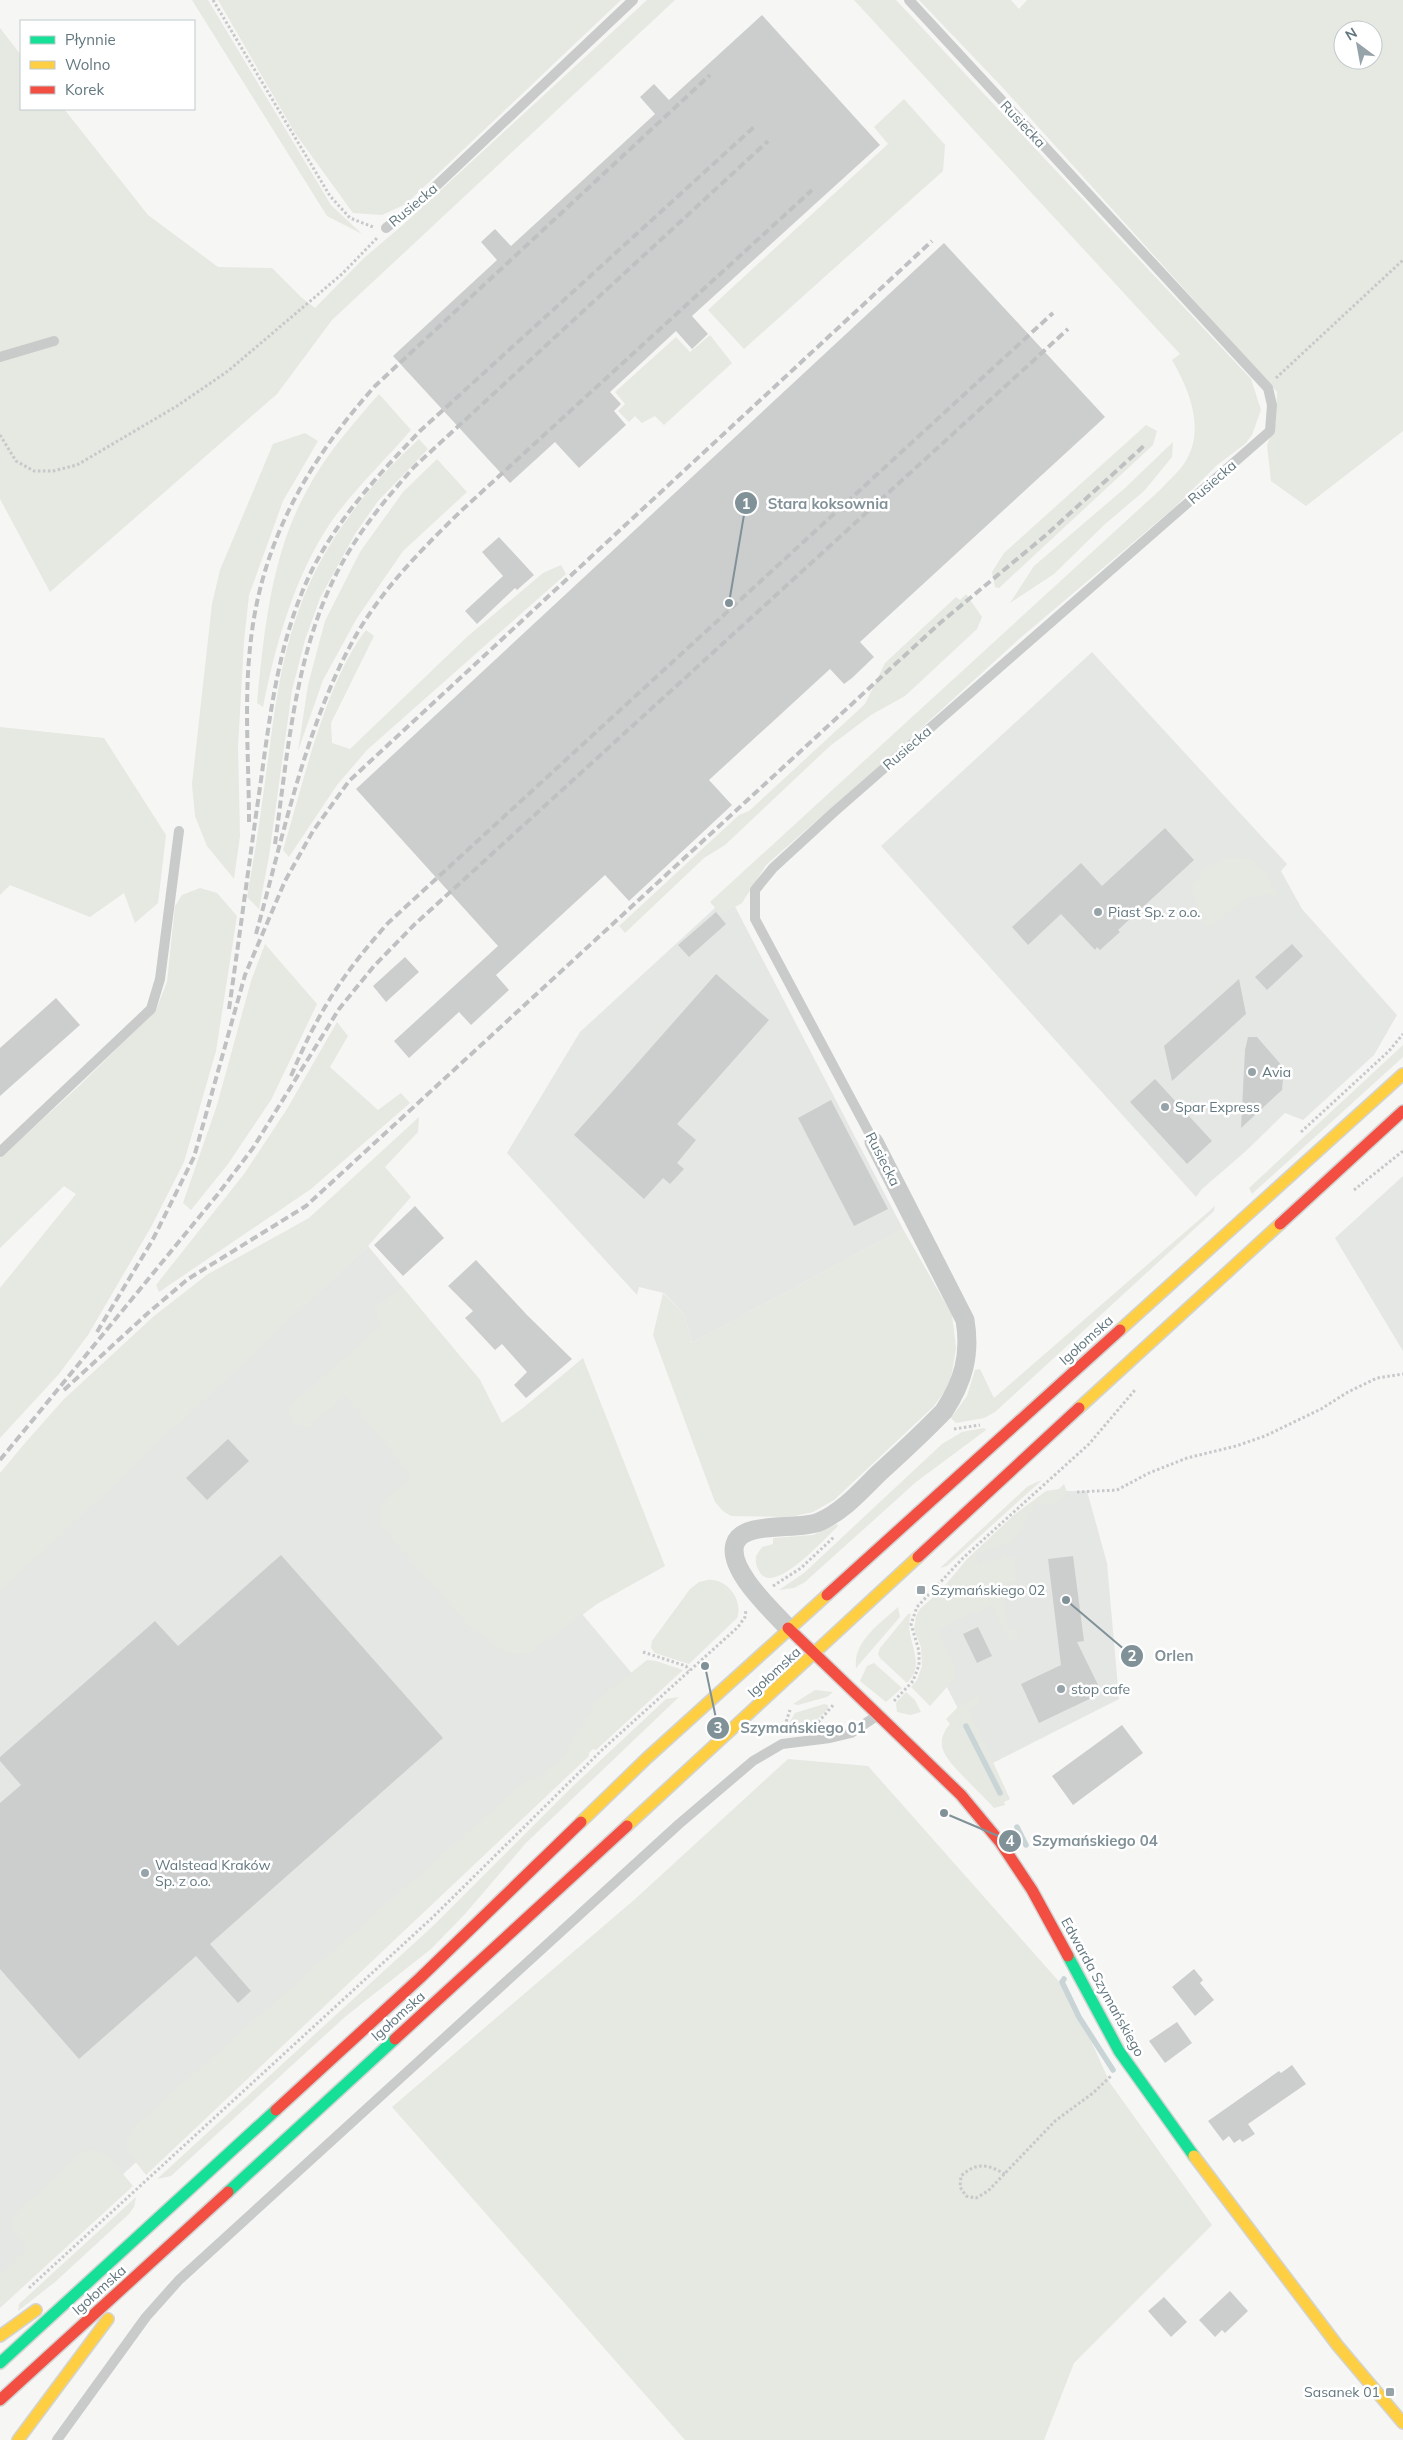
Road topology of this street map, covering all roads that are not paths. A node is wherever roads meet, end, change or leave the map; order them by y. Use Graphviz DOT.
graph roads {
  1 [pos="633,0"];
  2 [pos="909,0"];
  3 [pos="386,228"];
  4 [pos="54,341"];
  5 [pos="0,357"];
  6 [pos="178,831"];
  7 [pos="1403,1074"];
  8 [pos="1403,1111"];
  9 [pos="874,1142"];
  10 [pos="0,1152"];
  11 [pos="788,1628"];
  12 [pos="815,1654"];
  13 [pos="879,1714"];
  14 [pos="138,2236"];
  15 [pos="159,2255"];
  16 [pos="0,2336"];
  17 [pos="0,2363"];
  18 [pos="0,2400"];
  19 [pos="1403,2423"];
  20 [pos="18,2440"];
  21 [pos="57,2440"];
  1 -- 3 [label="lane, Rusiecka"];
  2 -- 9 [label="lane, Rusiecka"];
  4 -- 5 [label="lane"];
  6 -- 10 [label="lane"];
  7 -- 11 [label="main road, Igołomska"];
  8 -- 12 [label="main road, Igołomska"];
  9 -- 11 [label="street, Rusiecka"];
  11 -- 12 [label="main road, Igołomska"];
  11 -- 14 [label="main road, Igołomska"];
  12 -- 13 [label="main road, Edwarda Szymańskiego"];
  12 -- 15 [label="main road, Igołomska"];
  13 -- 19 [label="main road, Edwarda Szymańskiego"];
  13 -- 21 [label="lane"];
  14 -- 16 [label="main road"];
  14 -- 17 [label="main road, Igołomska"];
  15 -- 18 [label="main road, Igołomska"];
  15 -- 20 [label="main road"];
}
